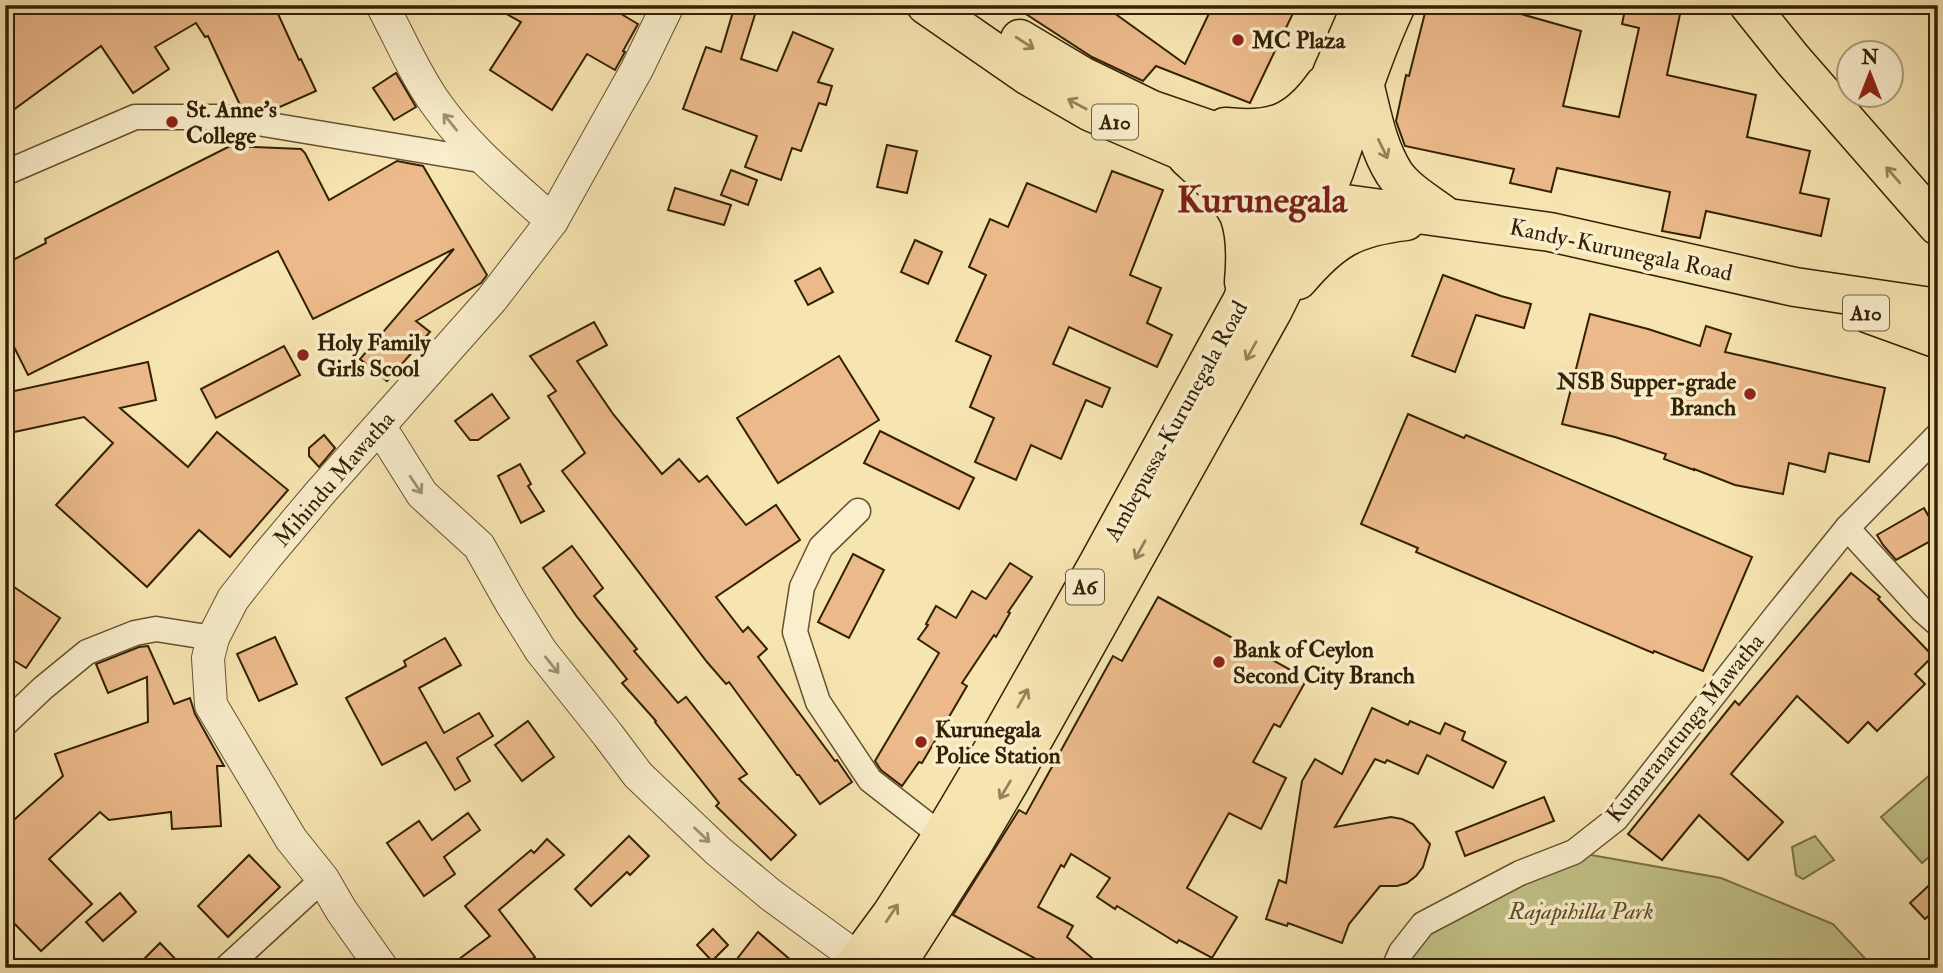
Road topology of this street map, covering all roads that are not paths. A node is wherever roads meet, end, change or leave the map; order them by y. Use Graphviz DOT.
graph roads {
  1 [pos="382,5"];
  2 [pos="668,5"];
  3 [pos="926,5"];
  4 [pos="968,5"];
  5 [pos="1362,5"];
  6 [pos="1396,5"];
  7 [pos="1749,5"];
  8 [pos="1349,77"];
  9 [pos="1182,137"];
  10 [pos="486,161"];
  11 [pos="5,173"];
  12 [pos="1311,181"];
  13 [pos="1447,218"];
  14 [pos="552,220"];
  15 [pos="1938,226"];
  16 [pos="1795,287"];
  17 [pos="1258,306"];
  18 [pos="1938,307"];
  19 [pos="1938,340"];
  20 [pos="380,427"];
  21 [pos="1938,435"];
  22 [pos="858,511"];
  23 [pos="1847,528"];
  24 [pos="1938,624"];
  25 [pos="213,638"];
  26 [pos="5,724"];
  27 [pos="942,836"];
  28 [pos="323,879"];
  29 [pos="869,965"];
  30 [pos="226,968"];
  31 [pos="382,968"];
  32 [pos="1394,968"];
  10 -- 1 [label="street, one-way"];
  2 -- 14 [label="street, Mihindu Mawatha"];
  9 -- 3 [label="main road, A10, one-way"];
  4 -- 9 [label="main road, A10, one-way"];
  5 -- 8 [label="main road, A6"];
  6 -- 8 [label="main road, A6"];
  15 -- 7 [label="main road, one-way"];
  8 -- 9 [label="main road"];
  8 -- 12 [label="main road, A6"];
  8 -- 13 [label="main road, one-way"];
  9 -- 12 [label="main road, A10"];
  9 -- 17 [label="main road"];
  10 -- 11 [label="street"];
  10 -- 14 [label="street"];
  12 -- 13 [label="main road, Kandy-Kurunegala Road / A10"];
  12 -- 17 [label="main road, Ambepussa-Kurunegala Road / A6"];
  13 -- 16 [label="main road, Kandy-Kurunegala Road / A10"];
  13 -- 17 [label="main road"];
  14 -- 20 [label="street, Mihindu Mawatha"];
  16 -- 18 [label="main road, Kandy-Kurunegala Road / A10"];
  16 -- 19 [label="main road, Kandy-Kurunegala Road / A10"];
  27 -- 17 [label="main road, Ambepussa-Kurunegala Road / A6, one-way"];
  17 -- 29 [label="main road, Ambepussa-Kurunegala Road / A6, one-way"];
  20 -- 25 [label="street, Mihindu Mawatha"];
  20 -- 29 [label="street, one-way"];
  21 -- 23 [label="street, Kumaranatunga Mawatha"];
  22 -- 27 [label="street"];
  23 -- 24 [label="street"];
  23 -- 32 [label="street, Kumaranatunga Mawatha"];
  25 -- 26 [label="street"];
  25 -- 28 [label="street, Mihindu Mawatha"];
  29 -- 27 [label="main road, Ambepussa-Kurunegala Road / A6, one-way"];
  28 -- 30 [label="street"];
  28 -- 31 [label="street, Mihindu Mawatha"];
}
